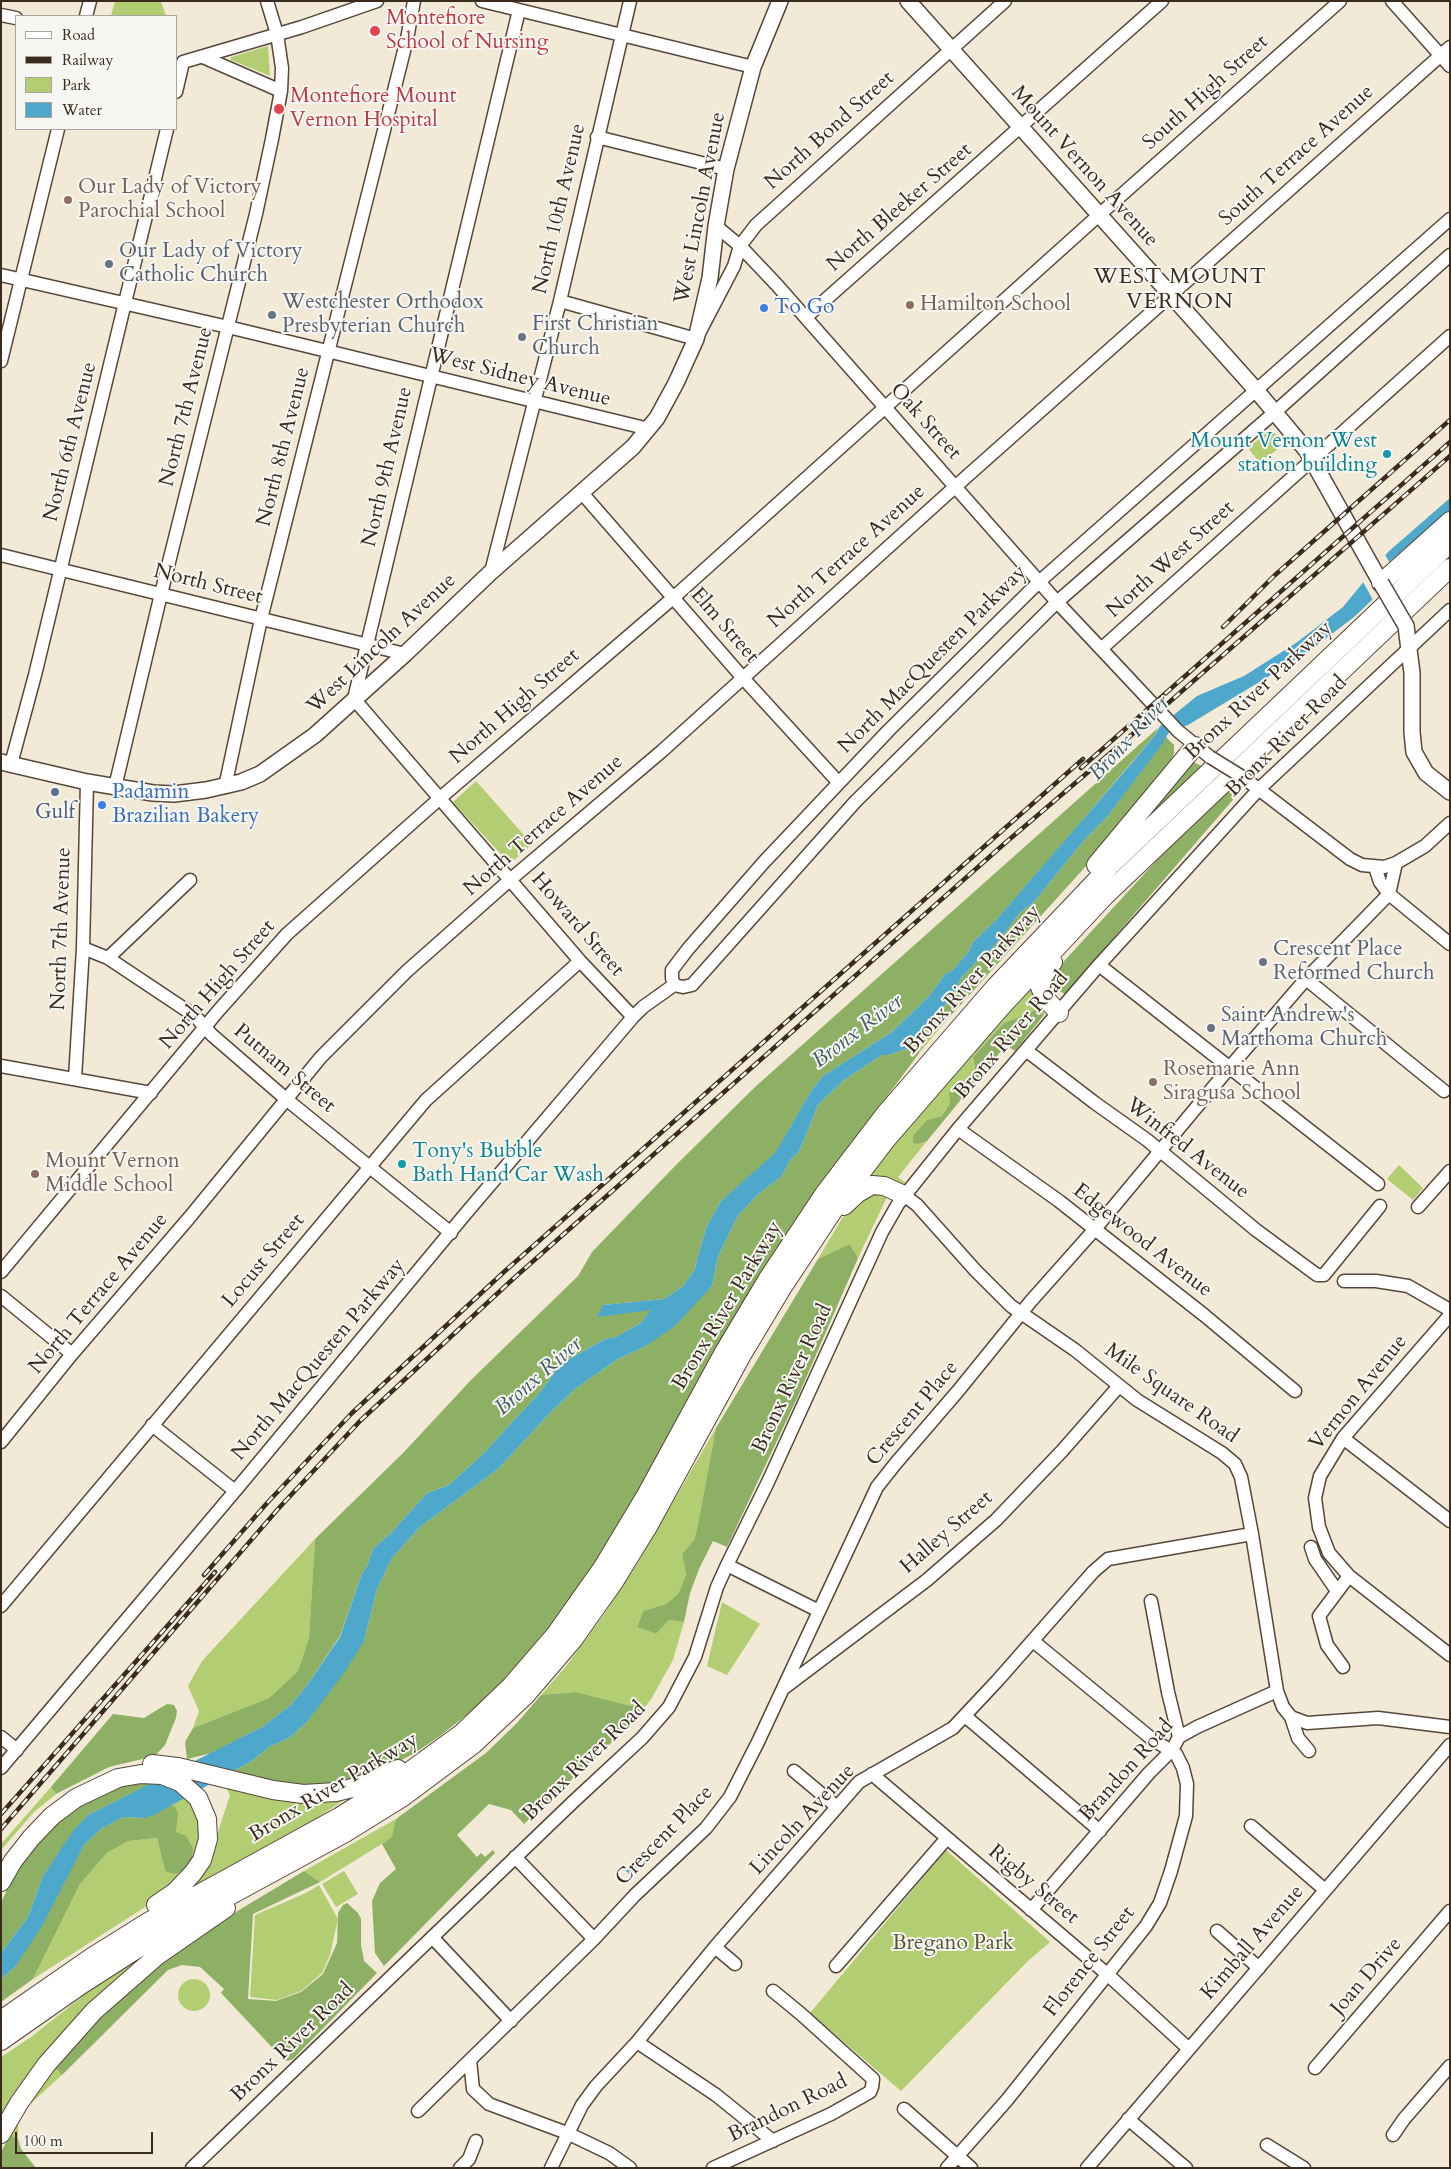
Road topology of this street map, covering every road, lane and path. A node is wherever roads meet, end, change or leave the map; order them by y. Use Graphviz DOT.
graph roads {
  1 [pos="90,1"];
  2 [pos="267,1"];
  3 [pos="376,1"];
  4 [pos="414,1"];
  5 [pos="482,1"];
  6 [pos="630,1"];
  7 [pos="780,1"];
  8 [pos="908,1"];
  9 [pos="1005,1"];
  10 [pos="1162,1"];
  11 [pos="1340,1"];
  12 [pos="1392,1"];
  13 [pos="519,10"];
  14 [pos="1,14"];
  15 [pos="86,15"];
  16 [pos="15,18"];
  17 [pos="277,34"];
  18 [pos="622,35"];
  19 [pos="950,49"];
  20 [pos="1445,51"];
  21 [pos="203,57"];
  22 [pos="180,62"];
  23 [pos="1450,66"];
  24 [pos="752,67"];
  25 [pos="178,77"];
  26 [pos="281,91"];
  27 [pos="1021,128"];
  28 [pos="58,130"];
  29 [pos="167,130"];
  30 [pos="597,137"];
  31 [pos="726,169"];
  32 [pos="1099,215"];
  33 [pos="1450,219"];
  34 [pos="716,226"];
  35 [pos="740,246"];
  36 [pos="1450,254"];
  37 [pos="1,275"];
  38 [pos="21,280"];
  39 [pos="1170,295"];
  40 [pos="560,301"];
  41 [pos="125,304"];
  42 [pos="806,317"];
  43 [pos="228,328"];
  44 [pos="1450,336"];
  45 [pos="696,339"];
  46 [pos="328,352"];
  47 [pos="1,361"];
  48 [pos="430,376"];
  49 [pos="1256,390"];
  50 [pos="533,402"];
  51 [pos="886,408"];
  52 [pos="1275,412"];
  53 [pos="649,429"];
  54 [pos="1312,460"];
  55 [pos="956,486"];
  56 [pos="582,493"];
  57 [pos="1450,521"];
  58 [pos="1450,543"];
  59 [pos="1,555"];
  60 [pos="1450,568"];
  61 [pos="59,569"];
  62 [pos="491,572"];
  63 [pos="1040,581"];
  64 [pos="1381,583"];
  65 [pos="161,594"];
  66 [pos="673,598"];
  67 [pos="1057,602"];
  68 [pos="1450,610"];
  69 [pos="261,619"];
  70 [pos="367,645"];
  71 [pos="1101,649"];
  72 [pos="1409,650"];
  73 [pos="405,654"];
  74 [pos="743,678"];
  75 [pos="354,699"];
  76 [pos="1188,740"];
  77 [pos="6,763"];
  78 [pos="87,782"];
  79 [pos="839,783"];
  80 [pos="115,787"];
  81 [pos="225,787"];
  82 [pos="1260,789"];
  83 [pos="1450,792"];
  84 [pos="439,799"];
  85 [pos="1450,823"];
  86 [pos="1396,864"];
  87 [pos="1375,867"];
  88 [pos="511,879"];
  89 [pos="190,880"];
  90 [pos="1389,894"];
  91 [pos="1064,913"];
  92 [pos="1082,920"];
  93 [pos="1450,944"];
  94 [pos="83,948"];
  95 [pos="108,958"];
  96 [pos="580,961"];
  97 [pos="1099,965"];
  98 [pos="1306,979"];
  99 [pos="674,985"];
  100 [pos="1060,1013"];
  101 [pos="633,1017"];
  102 [pos="206,1027"];
  103 [pos="1027,1051"];
  104 [pos="1,1066"];
  105 [pos="1230,1067"];
  106 [pos="75,1078"];
  107 [pos="1444,1091"];
  108 [pos="151,1093"];
  109 [pos="286,1099"];
  110 [pos="958,1129"];
  111 [pos="1160,1150"];
  112 [pos="369,1167"];
  113 [pos="1450,1171"];
  114 [pos="1378,1184"];
  115 [pos="904,1195"];
  116 [pos="1380,1206"];
  117 [pos="1418,1207"];
  118 [pos="820,1229"];
  119 [pos="1095,1229"];
  120 [pos="451,1233"];
  121 [pos="1,1272"];
  122 [pos="1344,1281"];
  123 [pos="1,1296"];
  124 [pos="1450,1310"];
  125 [pos="1021,1314"];
  126 [pos="1450,1315"];
  127 [pos="72,1354"];
  128 [pos="1119,1386"];
  129 [pos="1295,1392"];
  130 [pos="152,1425"];
  131 [pos="1343,1438"];
  132 [pos="1,1442"];
  133 [pos="236,1491"];
  134 [pos="1450,1521"];
  135 [pos="1252,1534"];
  136 [pos="1311,1547"];
  137 [pos="727,1565"];
  138 [pos="1349,1576"];
  139 [pos="1338,1591"];
  140 [pos="1151,1601"];
  141 [pos="1,1606"];
  142 [pos="819,1611"];
  143 [pos="1034,1641"];
  144 [pos="1450,1654"];
  145 [pos="1343,1667"];
  146 [pos="783,1689"];
  147 [pos="1277,1691"];
  148 [pos="965,1716"];
  149 [pos="1291,1717"];
  150 [pos="1450,1727"];
  151 [pos="1,1737"];
  152 [pos="1180,1737"];
  153 [pos="450,1742"];
  154 [pos="1450,1745"];
  155 [pos="17,1750"];
  156 [pos="1172,1750"];
  157 [pos="1308,1751"];
  158 [pos="1,1768"];
  159 [pos="794,1771"];
  160 [pos="872,1774"];
  161 [pos="837,1807"];
  162 [pos="1251,1826"];
  163 [pos="1100,1830"];
  164 [pos="947,1838"];
  165 [pos="515,1857"];
  166 [pos="1,1862"];
  167 [pos="286,1865"];
  168 [pos="1,1882"];
  169 [pos="1325,1890"];
  170 [pos="1032,1910"];
  171 [pos="1450,1911"];
  172 [pos="1217,1931"];
  173 [pos="432,1937"];
  174 [pos="594,1939"];
  175 [pos="715,1948"];
  176 [pos="735,1964"];
  177 [pos="836,1966"];
  178 [pos="1259,1968"];
  179 [pos="1107,1974"];
  180 [pos="772,1991"];
  181 [pos="22,2005"];
  182 [pos="1,2020"];
  183 [pos="510,2021"];
  184 [pos="1,2041"];
  185 [pos="637,2042"];
  186 [pos="1189,2048"];
  187 [pos="470,2060"];
  188 [pos="1450,2066"];
  189 [pos="1315,2068"];
  190 [pos="904,2110"];
  191 [pos="418,2111"];
  192 [pos="1128,2120"];
  193 [pos="1,2134"];
  194 [pos="567,2134"];
  195 [pos="1393,2135"];
  196 [pos="476,2141"];
  197 [pos="773,2141"];
  198 [pos="1267,2144"];
  199 [pos="957,2156"];
  200 [pos="192,2168"];
  201 [pos="460,2168"];
  202 [pos="551,2168"];
  203 [pos="630,2168"];
  204 [pos="713,2168"];
  205 [pos="947,2168"];
  206 [pos="971,2168"];
  207 [pos="1087,2168"];
  208 [pos="1186,2168"];
  209 [pos="1304,2168"];
  1 -- 15 [label="street"];
  2 -- 17 [label="street, North 7th Avenue"];
  3 -- 17 [label="street"];
  4 -- 46 [label="street, North 8th Avenue"];
  5 -- 13 [label="street"];
  6 -- 18 [label="street, North 10th Avenue"];
  7 -- 24 [label="main road, West Lincoln Avenue"];
  8 -- 19 [label="main road, Mount Vernon Avenue"];
  9 -- 19 [label="street, North Bond Street"];
  10 -- 27 [label="street, North Bleeker Street"];
  11 -- 32 [label="street, South High Street"];
  12 -- 20 [label="street"];
  13 -- 18 [label="street"];
  13 -- 48 [label="street, North 9th Avenue"];
  14 -- 16 [label="street"];
  17 -- 21 [label="street"];
  17 -- 26 [label="street, North 7th Avenue"];
  18 -- 24 [label="street"];
  18 -- 30 [label="street, North 10th Avenue"];
  19 -- 27 [label="main road, Mount Vernon Avenue"];
  19 -- 35 [label="street, North Bond Street"];
  20 -- 23 [label="street"];
  20 -- 39 [label="street, South Terrace Avenue"];
  21 -- 22 [label="street"];
  21 -- 26 [label="street"];
  22 -- 25 [label="street"];
  24 -- 31 [label="main road, West Lincoln Avenue"];
  26 -- 43 [label="street, North 7th Avenue"];
  27 -- 32 [label="main road, Mount Vernon Avenue"];
  27 -- 42 [label="street, North Bleeker Street"];
  28 -- 38 [label="street"];
  29 -- 41 [label="street, North 6th Avenue"];
  30 -- 31 [label="street"];
  30 -- 40 [label="street, North 10th Avenue"];
  31 -- 34 [label="main road, West Lincoln Avenue"];
  32 -- 39 [label="main road, Mount Vernon Avenue"];
  32 -- 51 [label="street, North High Street"];
  33 -- 49 [label="street, North MacQuesten Parkway"];
  34 -- 35 [label="street, Oak Street"];
  34 -- 45 [label="main road, West Lincoln Avenue"];
  35 -- 42 [label="street, Oak Street"];
  35 -- 45 [label="street, West Lincoln Avenue"];
  36 -- 52 [label="street, North MacQuesten Parkway"];
  37 -- 38 [label="street, West Sidney Avenue"];
  38 -- 41 [label="street, West Sidney Avenue"];
  38 -- 47 [label="street"];
  39 -- 49 [label="main road, Mount Vernon Avenue"];
  39 -- 55 [label="street, North Terrace Avenue"];
  40 -- 45 [label="street"];
  40 -- 50 [label="street, North 10th Avenue"];
  41 -- 43 [label="street, West Sidney Avenue"];
  41 -- 61 [label="street, North 6th Avenue"];
  42 -- 51 [label="street, Oak Street"];
  43 -- 46 [label="street, West Sidney Avenue"];
  43 -- 65 [label="street, North 7th Avenue"];
  44 -- 54 [label="street, North West Street"];
  45 -- 53 [label="main road, West Lincoln Avenue"];
  46 -- 48 [label="street, West Sidney Avenue"];
  46 -- 69 [label="street, North 8th Avenue"];
  48 -- 50 [label="street, West Sidney Avenue"];
  48 -- 70 [label="street, North 9th Avenue"];
  49 -- 52 [label="main road, Mount Vernon Avenue"];
  49 -- 63 [label="street, North MacQuesten Parkway"];
  50 -- 53 [label="street, West Sidney Avenue"];
  50 -- 62 [label="street, North 10th Avenue"];
  51 -- 55 [label="street, Oak Street"];
  51 -- 66 [label="street, North High Street"];
  52 -- 54 [label="main road, Mount Vernon Avenue"];
  52 -- 67 [label="street, North MacQuesten Parkway"];
  53 -- 56 [label="main road, West Lincoln Avenue"];
  54 -- 64 [label="main road, Mount Vernon Avenue"];
  54 -- 71 [label="street, North West Street"];
  55 -- 63 [label="street, Oak Street"];
  55 -- 74 [label="street, North Terrace Avenue"];
  56 -- 62 [label="main road, West Lincoln Avenue"];
  56 -- 66 [label="street, Elm Street"];
  57 -- 64 [label="highway"];
  58 -- 91 [label="highway, Bronx River Parkway"];
  59 -- 61 [label="street, North Street"];
  60 -- 92 [label="highway, Bronx River Parkway"];
  61 -- 65 [label="street, North Street"];
  61 -- 77 [label="street, North 6th Avenue"];
  62 -- 73 [label="main road, West Lincoln Avenue"];
  63 -- 67 [label="street, Oak Street"];
  63 -- 79 [label="street, North MacQuesten Parkway"];
  64 -- 72 [label="main road, Mount Vernon Avenue, bridge"];
  65 -- 69 [label="street, North Street"];
  65 -- 80 [label="street, North 7th Avenue"];
  66 -- 74 [label="street, Elm Street"];
  66 -- 84 [label="street, North High Street"];
  67 -- 71 [label="street, Oak Street"];
  67 -- 99 [label="street, North MacQuesten Parkway"];
  68 -- 72 [label="street, Bronx River Road"];
  69 -- 70 [label="street, North Street"];
  69 -- 81 [label="street, North 8th Avenue"];
  70 -- 73 [label="street, North Street"];
  70 -- 75 [label="street, North 9th Avenue"];
  71 -- 76 [label="street, Oak Street"];
  72 -- 82 [label="street, Bronx River Road"];
  72 -- 83 [label="main road"];
  73 -- 75 [label="main road, West Lincoln Avenue"];
  74 -- 79 [label="street, Elm Street"];
  74 -- 88 [label="street, North Terrace Avenue"];
  75 -- 81 [label="main road, West Lincoln Avenue"];
  75 -- 84 [label="street, Howard Street"];
  76 -- 82 [label="street, Oak Street, bridge"];
  76 -- 91 [label="highway"];
  77 -- 78 [label="main road, West Lincoln Avenue"];
  78 -- 80 [label="main road, West Lincoln Avenue"];
  78 -- 94 [label="street, North 7th Avenue"];
  79 -- 99 [label="street, North MacQuesten Parkway"];
  80 -- 81 [label="main road, West Lincoln Avenue"];
  82 -- 87 [label="street, Oak Street"];
  82 -- 97 [label="street, Bronx River Road"];
  84 -- 88 [label="street, Howard Street"];
  84 -- 102 [label="street, North High Street"];
  85 -- 86 [label="street"];
  86 -- 87 [label="street"];
  86 -- 90 [label="street"];
  87 -- 90 [label="street"];
  88 -- 96 [label="street, Howard Street"];
  88 -- 109 [label="street, North Terrace Avenue"];
  89 -- 95 [label="street"];
  90 -- 93 [label="street"];
  90 -- 98 [label="street, Crescent Place"];
  91 -- 153 [label="highway, Bronx River Parkway"];
  92 -- 100 [label="highway"];
  92 -- 118 [label="highway, Bronx River Parkway"];
  94 -- 95 [label="street, Putnam Street"];
  94 -- 106 [label="street, North 7th Avenue"];
  95 -- 102 [label="street, Putnam Street"];
  96 -- 101 [label="street, Howard Street"];
  96 -- 112 [label="street, Locust Street"];
  97 -- 100 [label="street, Bronx River Road"];
  97 -- 105 [label="street"];
  98 -- 105 [label="street, Crescent Place"];
  98 -- 107 [label="street"];
  99 -- 101 [label="street, North MacQuesten Parkway"];
  100 -- 103 [label="street, Bronx River Road"];
  101 -- 120 [label="street, North MacQuesten Parkway"];
  102 -- 108 [label="street, North High Street"];
  102 -- 109 [label="street, Putnam Street"];
  103 -- 110 [label="street, Bronx River Road"];
  103 -- 111 [label="street, Winfred Avenue"];
  104 -- 106 [label="street"];
  105 -- 111 [label="street, Crescent Place"];
  105 -- 114 [label="street"];
  106 -- 108 [label="street"];
  108 -- 121 [label="street, North High Street"];
  109 -- 112 [label="street, Putnam Street"];
  109 -- 127 [label="street, North Terrace Avenue"];
  110 -- 115 [label="street, Bronx River Road"];
  110 -- 119 [label="street, Edgewood Avenue"];
  111 -- 116 [label="street, Winfred Avenue"];
  111 -- 119 [label="street, Crescent Place"];
  112 -- 120 [label="street, Putnam Street"];
  112 -- 130 [label="street, Locust Street"];
  113 -- 117 [label="street"];
  115 -- 118 [label="highway"];
  115 -- 125 [label="street, Mile Square Road"];
  115 -- 137 [label="street, Bronx River Road"];
  118 -- 167 [label="highway, Bronx River Parkway"];
  119 -- 125 [label="street, Crescent Place"];
  119 -- 129 [label="street, Edgewood Avenue"];
  120 -- 133 [label="street, North MacQuesten Parkway"];
  122 -- 124 [label="street"];
  123 -- 127 [label="street"];
  125 -- 128 [label="street, Mile Square Road"];
  125 -- 142 [label="street, Crescent Place"];
  126 -- 131 [label="street, Vernon Avenue"];
  127 -- 132 [label="street, North Terrace Avenue"];
  128 -- 135 [label="street, Mile Square Road"];
  128 -- 146 [label="street, Halley Street"];
  130 -- 133 [label="street"];
  130 -- 141 [label="street, Locust Street"];
  131 -- 134 [label="street"];
  131 -- 138 [label="street, Vernon Avenue"];
  133 -- 155 [label="street, North MacQuesten Parkway"];
  135 -- 143 [label="street, Lincoln Avenue"];
  135 -- 147 [label="street, Mile Square Road"];
  136 -- 139 [label="street"];
  137 -- 142 [label="street"];
  137 -- 165 [label="street, Bronx River Road"];
  138 -- 139 [label="street"];
  138 -- 144 [label="street, Vernon Avenue"];
  139 -- 145 [label="street"];
  140 -- 152 [label="street"];
  142 -- 146 [label="street, Crescent Place"];
  143 -- 148 [label="street, Lincoln Avenue"];
  143 -- 156 [label="street"];
  146 -- 174 [label="street, Crescent Place"];
  147 -- 149 [label="street, Mile Square Road"];
  147 -- 152 [label="street, Brandon Road"];
  148 -- 160 [label="street, Lincoln Avenue"];
  148 -- 163 [label="street"];
  149 -- 150 [label="street"];
  149 -- 157 [label="street, Mile Square Road"];
  151 -- 155 [label="street"];
  152 -- 156 [label="street, Brandon Road"];
  153 -- 166 [label="highway"];
  153 -- 181 [label="highway, Bronx River Parkway"];
  154 -- 169 [label="street, Kimball Avenue"];
  155 -- 158 [label="street, North MacQuesten Parkway"];
  156 -- 163 [label="street, Brandon Road"];
  156 -- 179 [label="street, Florence Street"];
  159 -- 161 [label="street"];
  160 -- 161 [label="street, Lincoln Avenue"];
  160 -- 164 [label="street, Rigby Street"];
  161 -- 175 [label="street, Lincoln Avenue"];
  162 -- 169 [label="street"];
  163 -- 170 [label="street, Brandon Road"];
  164 -- 170 [label="street, Rigby Street"];
  164 -- 177 [label="street"];
  165 -- 173 [label="street, Bronx River Road"];
  165 -- 174 [label="street"];
  167 -- 184 [label="highway, Bronx River Parkway"];
  167 -- 193 [label="highway"];
  168 -- 181 [label="highway"];
  169 -- 178 [label="street, Kimball Avenue"];
  170 -- 179 [label="street, Rigby Street"];
  171 -- 189 [label="street, Joan Drive"];
  172 -- 178 [label="street"];
  173 -- 183 [label="street"];
  173 -- 200 [label="street, Bronx River Road"];
  174 -- 183 [label="street, Crescent Place"];
  175 -- 176 [label="street"];
  175 -- 185 [label="street, Lincoln Avenue"];
  178 -- 186 [label="street, Kimball Avenue"];
  179 -- 186 [label="street, Rigby Street"];
  179 -- 199 [label="street, Florence Street"];
  180 -- 197 [label="street, Brandon Road"];
  181 -- 182 [label="highway, Bronx River Parkway"];
  183 -- 187 [label="street, Crescent Place"];
  185 -- 194 [label="street, Lincoln Avenue"];
  185 -- 197 [label="street"];
  186 -- 192 [label="street, Kimball Avenue"];
  187 -- 191 [label="street"];
  187 -- 194 [label="street"];
  188 -- 195 [label="street"];
  190 -- 199 [label="street"];
  192 -- 207 [label="street, Kimball Avenue"];
  192 -- 208 [label="street"];
  194 -- 202 [label="street, Lincoln Avenue"];
  194 -- 203 [label="street"];
  196 -- 201 [label="street"];
  197 -- 204 [label="street, Brandon Road"];
  198 -- 209 [label="street"];
  199 -- 205 [label="street, Florence Street"];
  199 -- 206 [label="street"];
}
